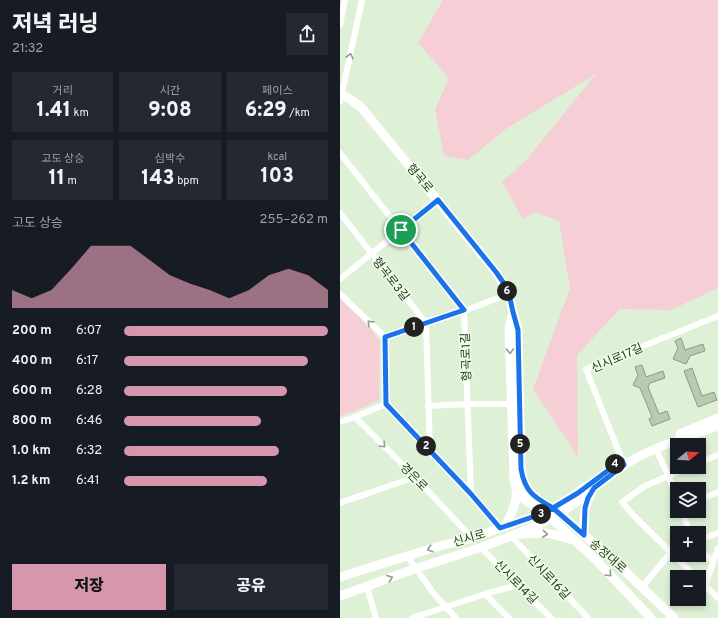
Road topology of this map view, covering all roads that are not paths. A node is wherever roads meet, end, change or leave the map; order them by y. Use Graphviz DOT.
graph roads {
  1 [pos="345,0"];
  2 [pos="362,0"];
  3 [pos="340,25"];
  4 [pos="341,97"];
  5 [pos="340,153"];
  6 [pos="438,200"];
  7 [pos="340,213"];
  8 [pos="401,230"];
  9 [pos="371,254"];
  10 [pos="340,279"];
  11 [pos="340,294"];
  12 [pos="509,294"];
  13 [pos="464,310"];
  14 [pos="513,312"];
  15 [pos="718,316"];
  16 [pos="426,323"];
  17 [pos="385,337"];
  18 [pos="386,404"];
  19 [pos="468,404"];
  20 [pos="511,404"];
  21 [pos="428,406"];
  22 [pos="356,417"];
  23 [pos="718,418"];
  24 [pos="340,422"];
  25 [pos="718,426"];
  26 [pos="656,449"];
  27 [pos="430,450"];
  28 [pos="718,455"];
  29 [pos="706,460"];
  30 [pos="623,462"];
  31 [pos="668,475"];
  32 [pos="415,477"];
  33 [pos="671,482"];
  34 [pos="515,484"];
  35 [pos="594,488"];
  36 [pos="718,492"];
  37 [pos="471,494"];
  38 [pos="706,497"];
  39 [pos="535,502"];
  40 [pos="340,503"];
  41 [pos="556,511"];
  42 [pos="548,516"];
  43 [pos="502,528"];
  44 [pos="718,533"];
  45 [pos="513,535"];
  46 [pos="584,535"];
  47 [pos="706,537"];
  48 [pos="472,538"];
  49 [pos="575,540"];
  50 [pos="480,547"];
  51 [pos="670,548"];
  52 [pos="718,548"];
  53 [pos="706,555"];
  54 [pos="670,556"];
  55 [pos="408,557"];
  56 [pos="683,562"];
  57 [pos="713,562"];
  58 [pos="416,569"];
  59 [pos="690,570"];
  60 [pos="340,577"];
  61 [pos="706,583"];
  62 [pos="518,585"];
  63 [pos="367,587"];
  64 [pos="642,587"];
  65 [pos="706,587"];
  66 [pos="485,594"];
  67 [pos="340,596"];
  68 [pos="718,598"];
  69 [pos="445,607"];
  70 [pos="376,618"];
  71 [pos="412,618"];
  72 [pos="456,618"];
  73 [pos="509,618"];
  74 [pos="551,618"];
  75 [pos="588,618"];
  76 [pos="651,618"];
  77 [pos="674,618"];
  1 -- 3 [label="street"];
  4 -- 2 [label="street, one-way"];
  4 -- 6 [label="street, 형곡로"];
  5 -- 8 [label="street"];
  6 -- 8 [label="street"];
  6 -- 12 [label="street, 형곡로"];
  7 -- 9 [label="street, 형곡로3길"];
  8 -- 9 [label="street"];
  8 -- 13 [label="street"];
  9 -- 10 [label="street"];
  9 -- 16 [label="street, 형곡로3길"];
  17 -- 11 [label="street, one-way"];
  12 -- 13 [label="street"];
  12 -- 14 [label="street, 형곡로"];
  13 -- 16 [label="street"];
  13 -- 19 [label="street, 형곡로1길"];
  14 -- 20 [label="street, 형곡로, one-way"];
  14 -- 39 [label="street, 형곡로"];
  15 -- 30 [label="street, 신시로17길"];
  16 -- 17 [label="street"];
  16 -- 21 [label="street"];
  17 -- 18 [label="street"];
  18 -- 22 [label="street"];
  18 -- 27 [label="street"];
  19 -- 20 [label="street"];
  19 -- 21 [label="street"];
  19 -- 37 [label="street"];
  20 -- 34 [label="street, 형곡로"];
  21 -- 27 [label="street"];
  22 -- 24 [label="street"];
  22 -- 32 [label="street, 경은로, one-way"];
  23 -- 30 [label="street, 신시로"];
  25 -- 26 [label="street, 신시로"];
  26 -- 30 [label="street, 신시로"];
  26 -- 31 [label="street"];
  27 -- 37 [label="street"];
  28 -- 29 [label="street"];
  30 -- 35 [label="street, 신시로"];
  30 -- 41 [label="street, 신시로"];
  31 -- 33 [label="street"];
  31 -- 51 [label="street"];
  32 -- 40 [label="street"];
  32 -- 48 [label="street, 경은로"];
  34 -- 39 [label="street"];
  34 -- 43 [label="street, 형곡로"];
  35 -- 41 [label="street, 신시로"];
  35 -- 46 [label="street"];
  36 -- 38 [label="street"];
  37 -- 43 [label="street"];
  39 -- 41 [label="street, 송정대로"];
  39 -- 42 [label="street, 송정대로"];
  41 -- 42 [label="street, 신시로"];
  41 -- 46 [label="street, 송정대로"];
  42 -- 43 [label="street, 신시로"];
  42 -- 45 [label="street, 신시로"];
  42 -- 49 [label="street, 송정대로"];
  43 -- 48 [label="street, 신시로"];
  44 -- 47 [label="street"];
  45 -- 49 [label="street, one-way"];
  45 -- 50 [label="street, 신시로"];
  45 -- 75 [label="street, 신시로16길"];
  46 -- 64 [label="street, 송정대로"];
  48 -- 55 [label="street, 신시로, one-way"];
  49 -- 76 [label="street, 송정대로, one-way"];
  50 -- 58 [label="street, 신시로"];
  50 -- 62 [label="street, 신시로14길"];
  52 -- 57 [label="street"];
  53 -- 57 [label="street"];
  54 -- 64 [label="street"];
  55 -- 58 [label="street"];
  55 -- 60 [label="street, 신시로"];
  56 -- 59 [label="street"];
  57 -- 61 [label="street"];
  63 -- 58 [label="street, 신시로, one-way"];
  58 -- 69 [label="street"];
  62 -- 66 [label="street"];
  62 -- 74 [label="street, 신시로14길"];
  63 -- 67 [label="street, 신시로"];
  63 -- 70 [label="street"];
  64 -- 77 [label="street, 송정대로"];
  65 -- 68 [label="street"];
  66 -- 69 [label="street"];
  66 -- 73 [label="street"];
  69 -- 71 [label="street"];
  69 -- 72 [label="street"];
}
